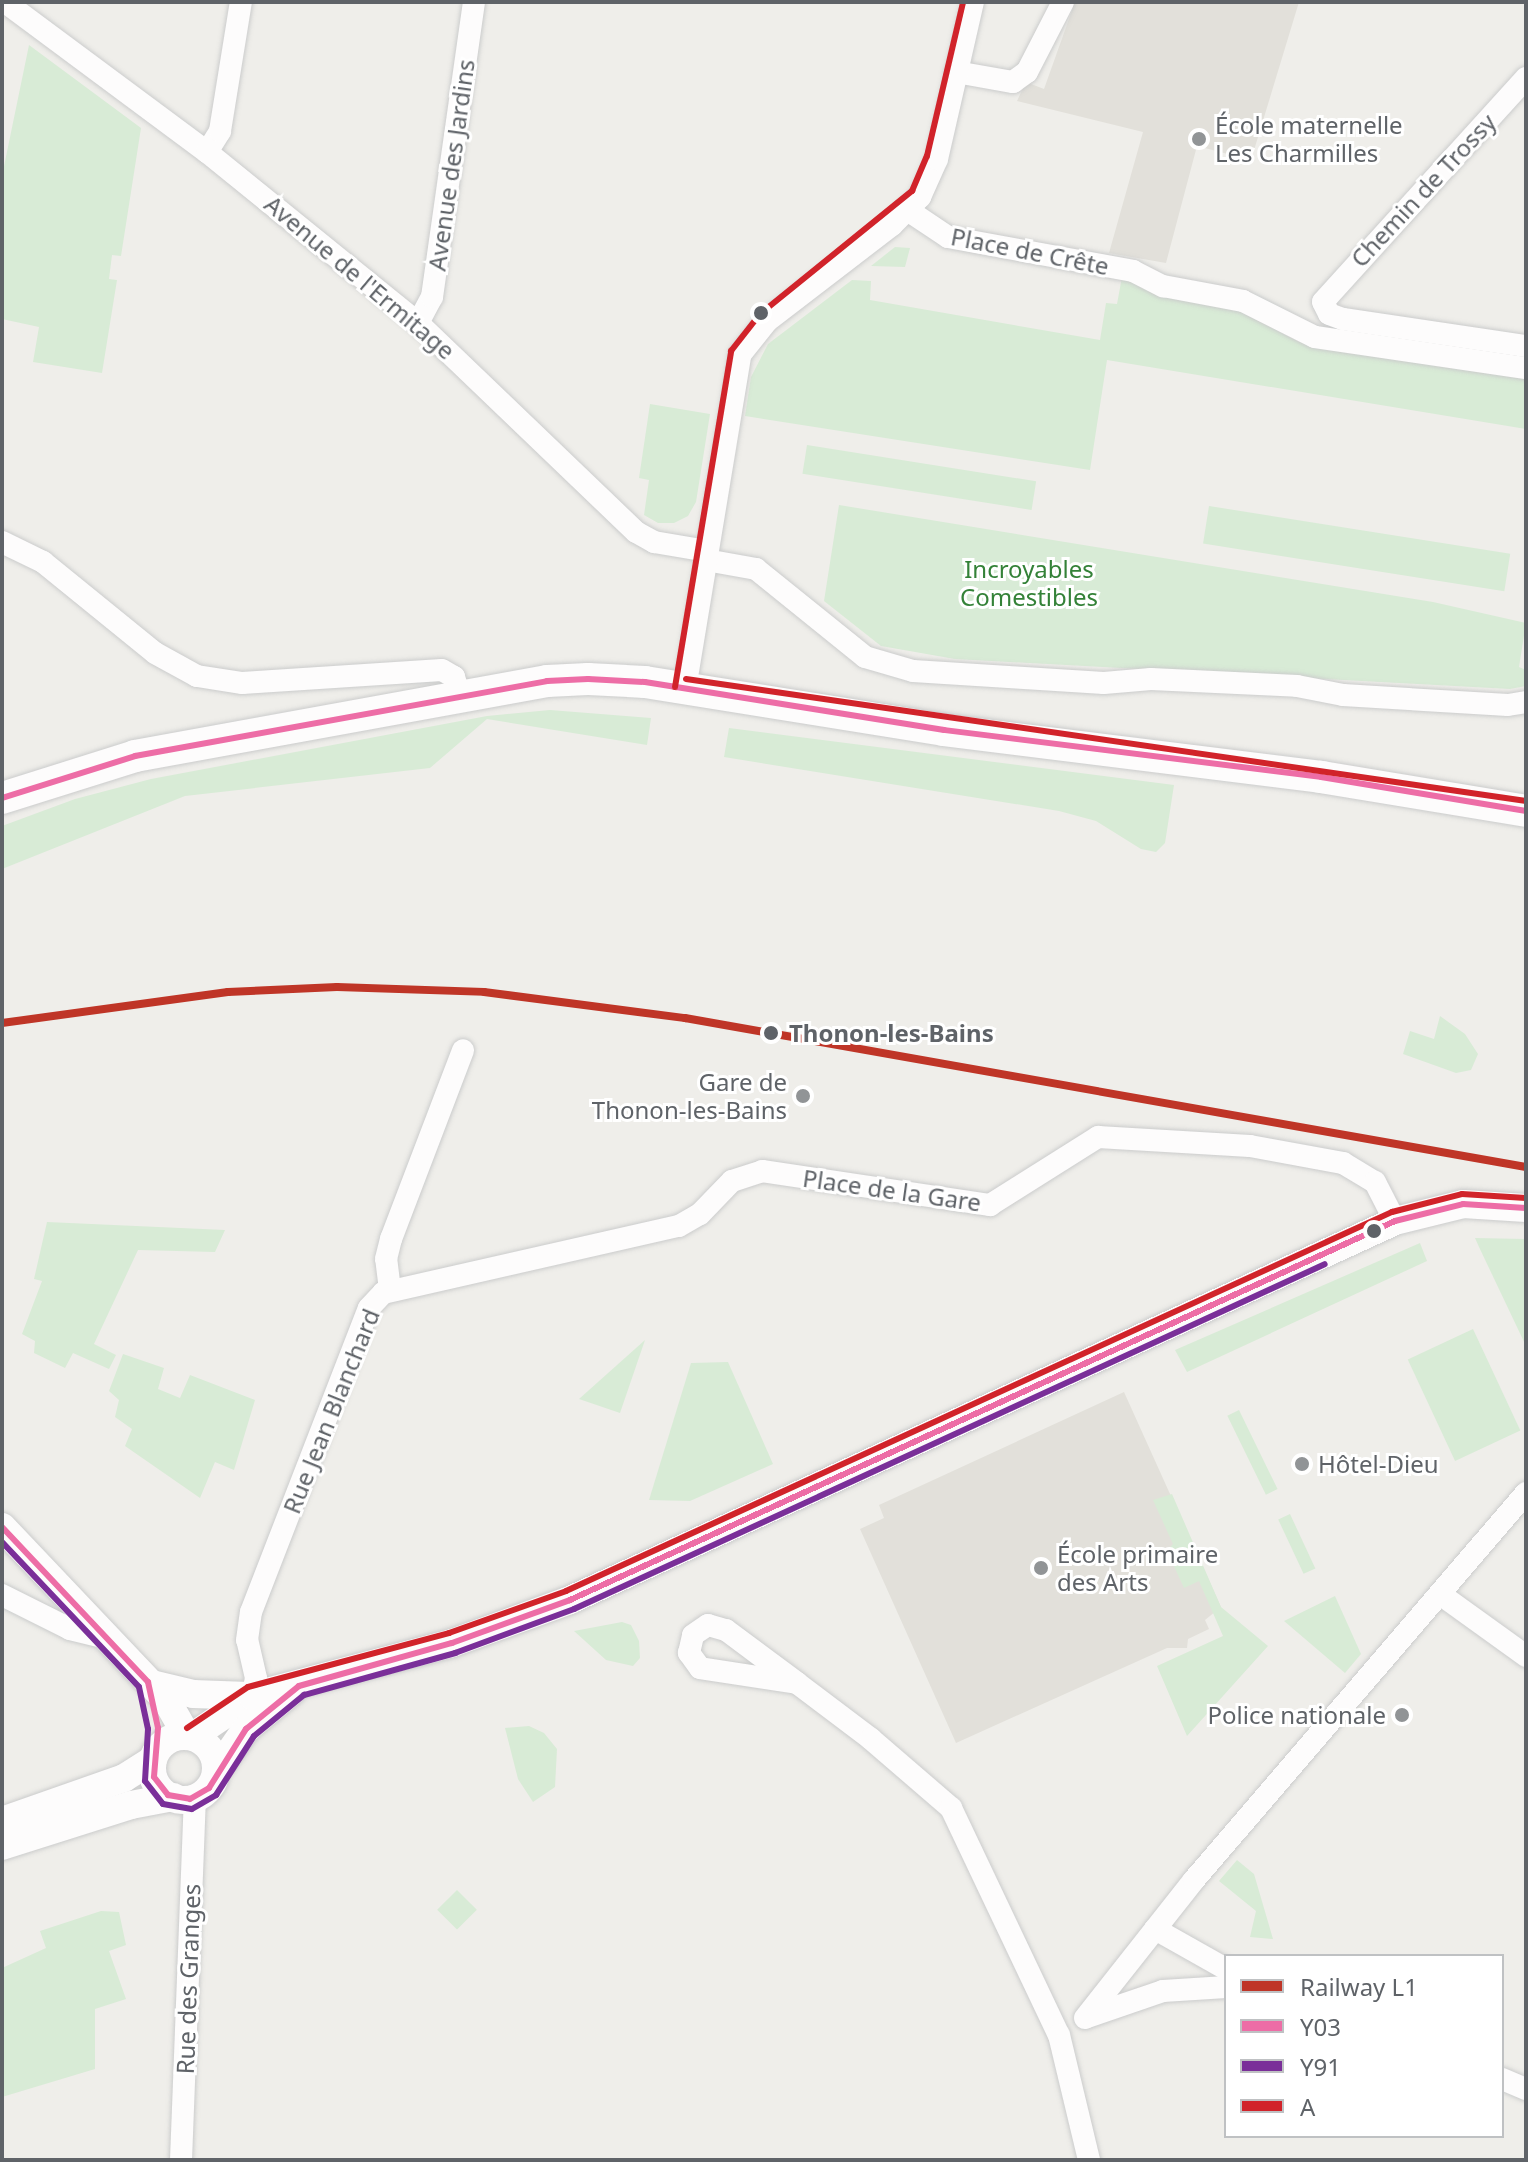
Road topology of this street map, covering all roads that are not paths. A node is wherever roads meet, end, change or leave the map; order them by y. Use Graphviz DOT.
graph roads {
  1 [pos="5,2"];
  2 [pos="241,2"];
  3 [pos="474,2"];
  4 [pos="973,2"];
  5 [pos="1063,2"];
  6 [pos="956,72"];
  7 [pos="1526,78"];
  8 [pos="207,152"];
  9 [pos="909,211"];
  10 [pos="418,323"];
  11 [pos="1526,346"];
  12 [pos="1526,368"];
  13 [pos="2,542"];
  14 [pos="706,555"];
  15 [pos="685,689"];
  16 [pos="460,697"];
  17 [pos="1526,702"];
  18 [pos="2,798"];
  19 [pos="1526,811"];
  20 [pos="463,1050"];
  21 [pos="1526,1208"];
  22 [pos="690,1220"];
  23 [pos="1395,1221"];
  24 [pos="390,1290"];
  25 [pos="1526,1493"];
  26 [pos="2,1527"];
  27 [pos="1440,1594"];
  28 [pos="2,1595"];
  29 [pos="106,1638"];
  30 [pos="1526,1656"];
  31 [pos="148,1682"];
  32 [pos="797,1683"];
  33 [pos="299,1686"];
  34 [pos="252,1696"];
  35 [pos="190,1736"];
  36 [pos="155,1755"];
  37 [pos="216,1772"];
  38 [pos="184,1798"];
  39 [pos="2,1821"];
  40 [pos="2,1846"];
  41 [pos="1155,1929"];
  42 [pos="1224,1968"];
  43 [pos="1224,1987"];
  44 [pos="1085,2018"];
  45 [pos="1059,2035"];
  46 [pos="1504,2080"];
  47 [pos="1526,2089"];
  48 [pos="181,2160"];
  49 [pos="1089,2160"];
  1 -- 8 [label="street, Avenue de l'Ermitage"];
  2 -- 8 [label="street"];
  3 -- 10 [label="street, Avenue des Jardins"];
  4 -- 6 [label="street"];
  5 -- 6 [label="street"];
  6 -- 9 [label="street"];
  7 -- 11 [label="street, Chemin de Trossy"];
  8 -- 10 [label="street, Avenue de l'Ermitage"];
  9 -- 12 [label="street, Place de Crête"];
  9 -- 14 [label="street"];
  10 -- 14 [label="street, Avenue de l'Ermitage"];
  13 -- 16 [label="street"];
  14 -- 15 [label="street"];
  14 -- 17 [label="street"];
  15 -- 16 [label="main road"];
  15 -- 19 [label="main road"];
  16 -- 18 [label="main road"];
  20 -- 24 [label="street"];
  21 -- 23 [label="street"];
  22 -- 23 [label="street, Place de la Gare"];
  22 -- 24 [label="street, Rue Jean Blanchard"];
  23 -- 33 [label="street"];
  24 -- 34 [label="street, Rue Jean Blanchard"];
  25 -- 27 [label="street"];
  26 -- 29 [label="street"];
  27 -- 30 [label="street"];
  27 -- 41 [label="street"];
  28 -- 29 [label="street"];
  29 -- 31 [label="street"];
  31 -- 34 [label="street"];
  31 -- 35 [label="street"];
  31 -- 36 [label="street"];
  32 -- 45 [label="street"];
  33 -- 34 [label="street"];
  33 -- 37 [label="street"];
  34 -- 35 [label="street"];
  35 -- 36 [label="street"];
  35 -- 37 [label="street"];
  36 -- 38 [label="street"];
  36 -- 39 [label="street"];
  37 -- 38 [label="street"];
  38 -- 40 [label="street"];
  38 -- 48 [label="street, Rue des Granges"];
  41 -- 42 [label="street"];
  41 -- 44 [label="street"];
  43 -- 44 [label="street"];
  44 -- 45 [label="street"];
  45 -- 49 [label="street"];
  46 -- 47 [label="street"];
}
